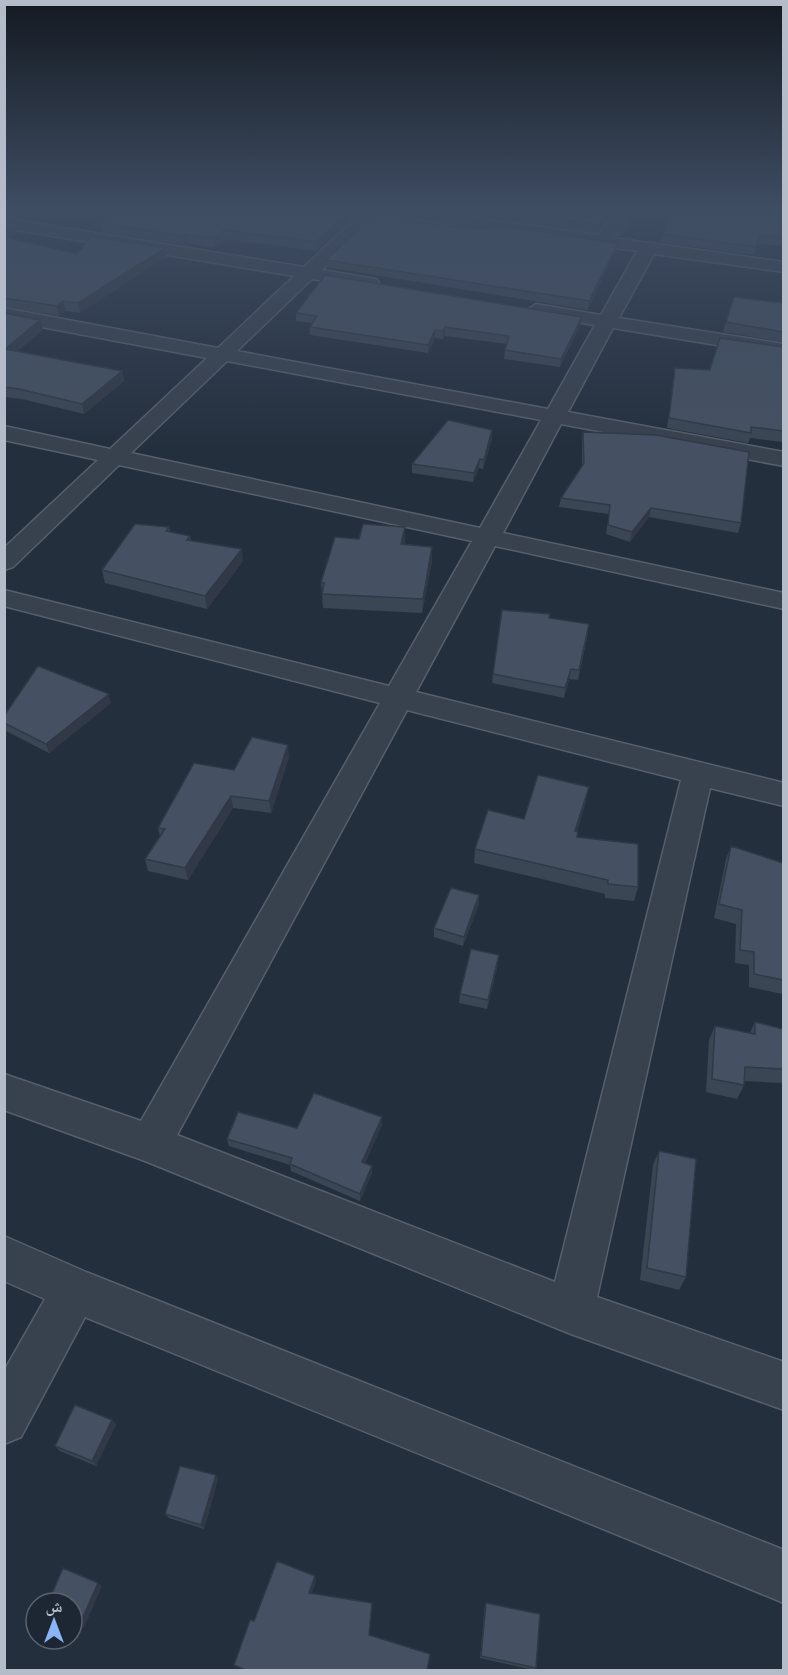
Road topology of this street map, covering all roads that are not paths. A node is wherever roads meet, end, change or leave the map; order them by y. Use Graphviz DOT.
graph roads {
  1 [pos="291,289"];
  2 [pos="625,289"];
  3 [pos="515,307"];
  4 [pos="4,314"];
  5 [pos="607,322"];
  6 [pos="783,350"];
  7 [pos="222,354"];
  8 [pos="554,416"];
  9 [pos="4,433"];
  10 [pos="115,457"];
  11 [pos="783,459"];
  12 [pos="487,537"];
  13 [pos="4,562"];
  14 [pos="4,598"];
  15 [pos="783,601"];
  16 [pos="398,698"];
  17 [pos="698,773"];
  18 [pos="783,795"];
  19 [pos="4,1092"];
  20 [pos="150,1144"];
  21 [pos="4,1258"];
  22 [pos="75,1290"];
  23 [pos="571,1311"];
  24 [pos="783,1386"];
  25 [pos="4,1420"];
  26 [pos="783,1577"];
  1 -- 7 [label="street"];
  2 -- 5 [label="street"];
  3 -- 5 [label="street"];
  4 -- 7 [label="street"];
  5 -- 6 [label="street"];
  5 -- 8 [label="street"];
  7 -- 8 [label="street"];
  7 -- 10 [label="street"];
  8 -- 11 [label="street"];
  8 -- 12 [label="street"];
  9 -- 10 [label="street"];
  10 -- 12 [label="street"];
  10 -- 13 [label="street"];
  12 -- 15 [label="street"];
  12 -- 16 [label="street"];
  14 -- 16 [label="street"];
  16 -- 17 [label="street"];
  16 -- 20 [label="street"];
  17 -- 18 [label="street"];
  17 -- 23 [label="street"];
  19 -- 20 [label="street"];
  20 -- 23 [label="street"];
  21 -- 22 [label="street"];
  22 -- 25 [label="street"];
  22 -- 26 [label="street"];
  23 -- 24 [label="street"];
}
